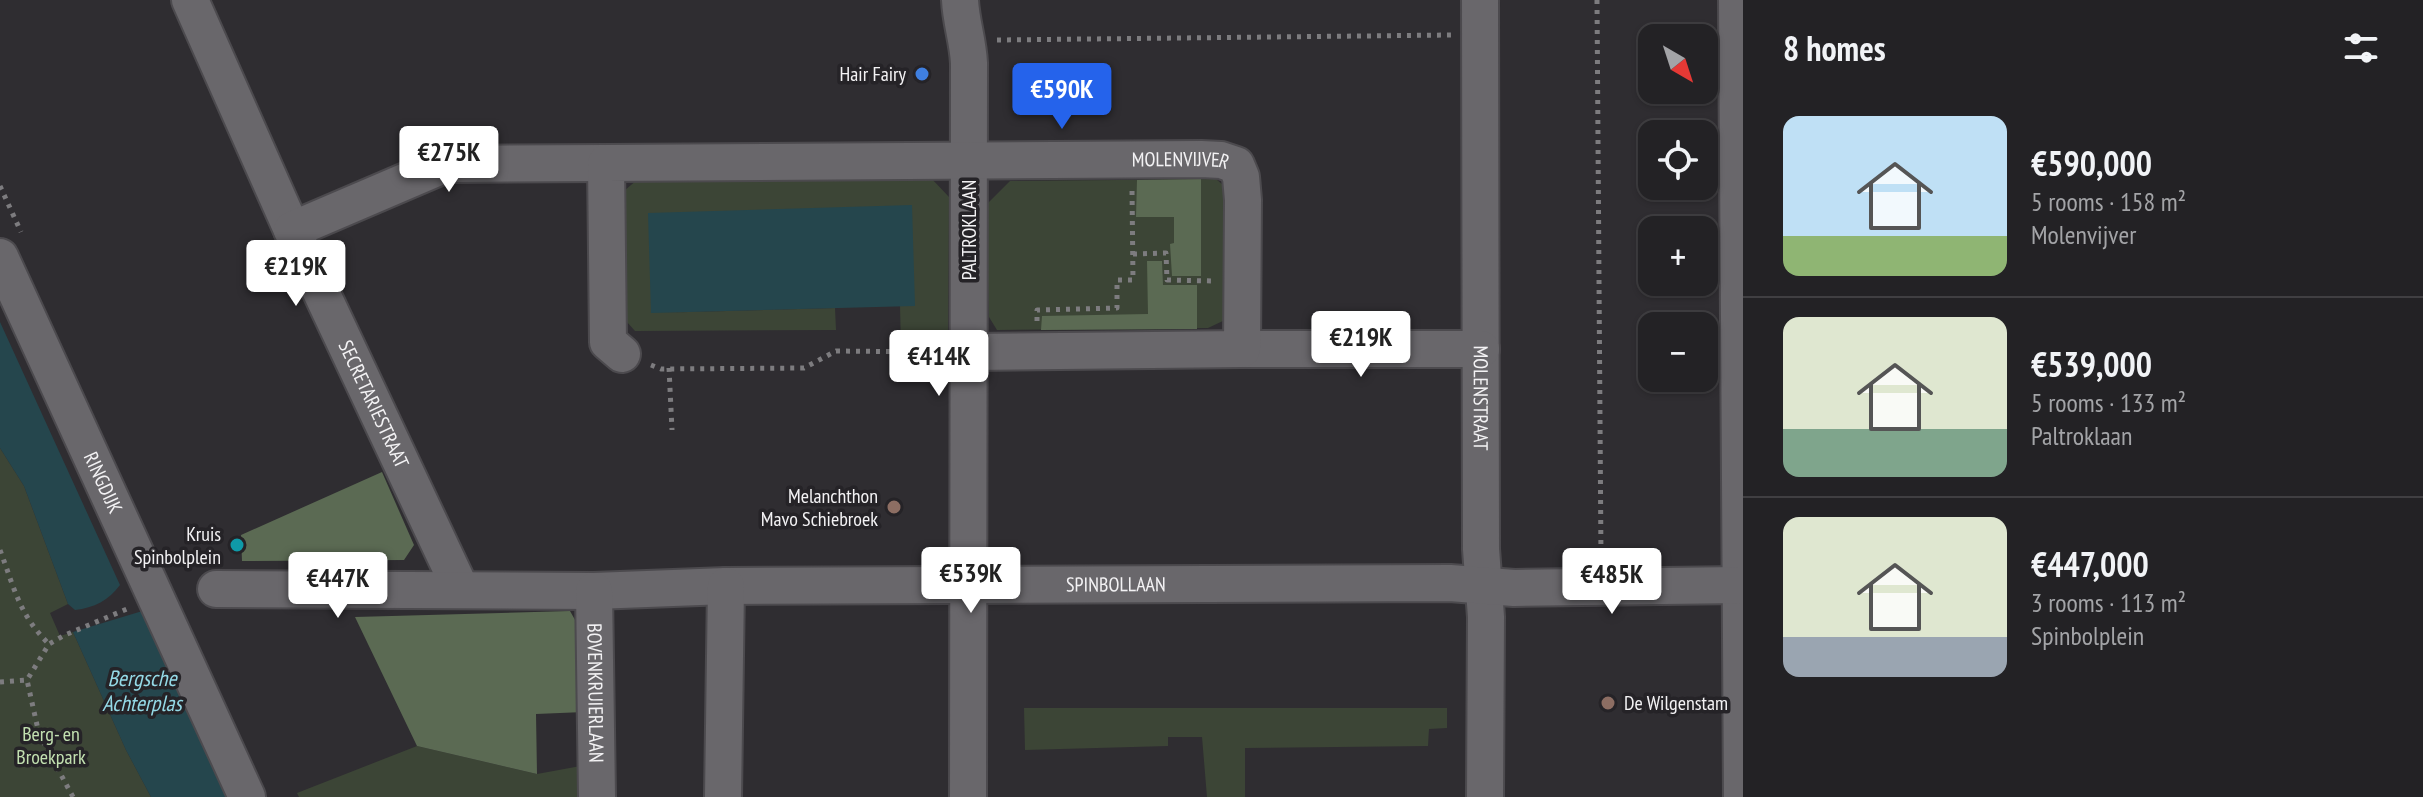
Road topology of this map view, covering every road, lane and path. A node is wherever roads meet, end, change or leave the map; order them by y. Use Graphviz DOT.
graph roads {
  1 [pos="190,0"];
  2 [pos="960,0"];
  3 [pos="1597,0"];
  4 [pos="1737,0"];
  5 [pos="1480,18"];
  6 [pos="965,40"];
  7 [pos="1132,160"];
  8 [pos="968,162"];
  9 [pos="606,163"];
  10 [pos="292,230"];
  11 [pos="1133,254"];
  12 [pos="0,257"];
  13 [pos="1242,281"];
  14 [pos="1242,349"];
  15 [pos="1481,349"];
  16 [pos="969,352"];
  17 [pos="1037,352"];
  18 [pos="622,354"];
  19 [pos="669,368"];
  20 [pos="672,430"];
  21 [pos="0,550"];
  22 [pos="969,585"];
  23 [pos="1741,585"];
  24 [pos="726,586"];
  25 [pos="1484,586"];
  26 [pos="1601,587"];
  27 [pos="216,589"];
  28 [pos="461,590"];
  29 [pos="594,591"];
  30 [pos="130,608"];
  31 [pos="49,644"];
  32 [pos="27,680"];
  33 [pos="0,682"];
  34 [pos="73,797"];
  35 [pos="247,797"];
  36 [pos="597,797"];
  37 [pos="723,797"];
  38 [pos="968,797"];
  39 [pos="1485,797"];
  40 [pos="1742,797"];
  1 -- 10 [label="street, SECRETARIESTRAAT"];
  2 -- 6 [label="street, PALTROKLAAN"];
  3 -- 26 [label="path"];
  4 -- 23 [label="street"];
  5 -- 6 [label="path"];
  5 -- 15 [label="street, MOLENSTRAAT"];
  6 -- 8 [label="street, PALTROKLAAN"];
  7 -- 8 [label="street, MOLENVIJVER"];
  7 -- 11 [label="path"];
  7 -- 13 [label="street, MOLENVIJVER"];
  8 -- 9 [label="street, MOLENVIJVER"];
  8 -- 16 [label="street, PALTROKLAAN"];
  9 -- 10 [label="street, MOLENVIJVER"];
  9 -- 18 [label="street"];
  10 -- 28 [label="street, SECRETARIESTRAAT"];
  11 -- 13 [label="path"];
  11 -- 17 [label="path"];
  12 -- 35 [label="street, RINGDIJK"];
  13 -- 14 [label="street, MOLENVIJVER"];
  14 -- 15 [label="street"];
  14 -- 17 [label="street"];
  15 -- 25 [label="street, MOLENSTRAAT"];
  16 -- 17 [label="street"];
  16 -- 19 [label="path"];
  16 -- 22 [label="street, PALTROKLAAN"];
  18 -- 19 [label="path"];
  19 -- 20 [label="path"];
  21 -- 31 [label="path"];
  22 -- 24 [label="street, SPINBOLLAAN"];
  22 -- 25 [label="street, SPINBOLLAAN"];
  22 -- 38 [label="street, PALTROKLAAN"];
  23 -- 26 [label="street, SPINBOLLAAN"];
  23 -- 40 [label="street"];
  24 -- 29 [label="street, SPINBOLLAAN"];
  24 -- 37 [label="street"];
  25 -- 26 [label="street, SPINBOLLAAN"];
  25 -- 39 [label="street, MOLENSTRAAT"];
  27 -- 28 [label="street, SPINBOLLAAN"];
  28 -- 29 [label="street, SPINBOLLAAN"];
  29 -- 36 [label="street, BOVENKRUIERLAAN"];
  30 -- 31 [label="path"];
  31 -- 32 [label="path"];
  32 -- 33 [label="path"];
  32 -- 34 [label="path"];
}
